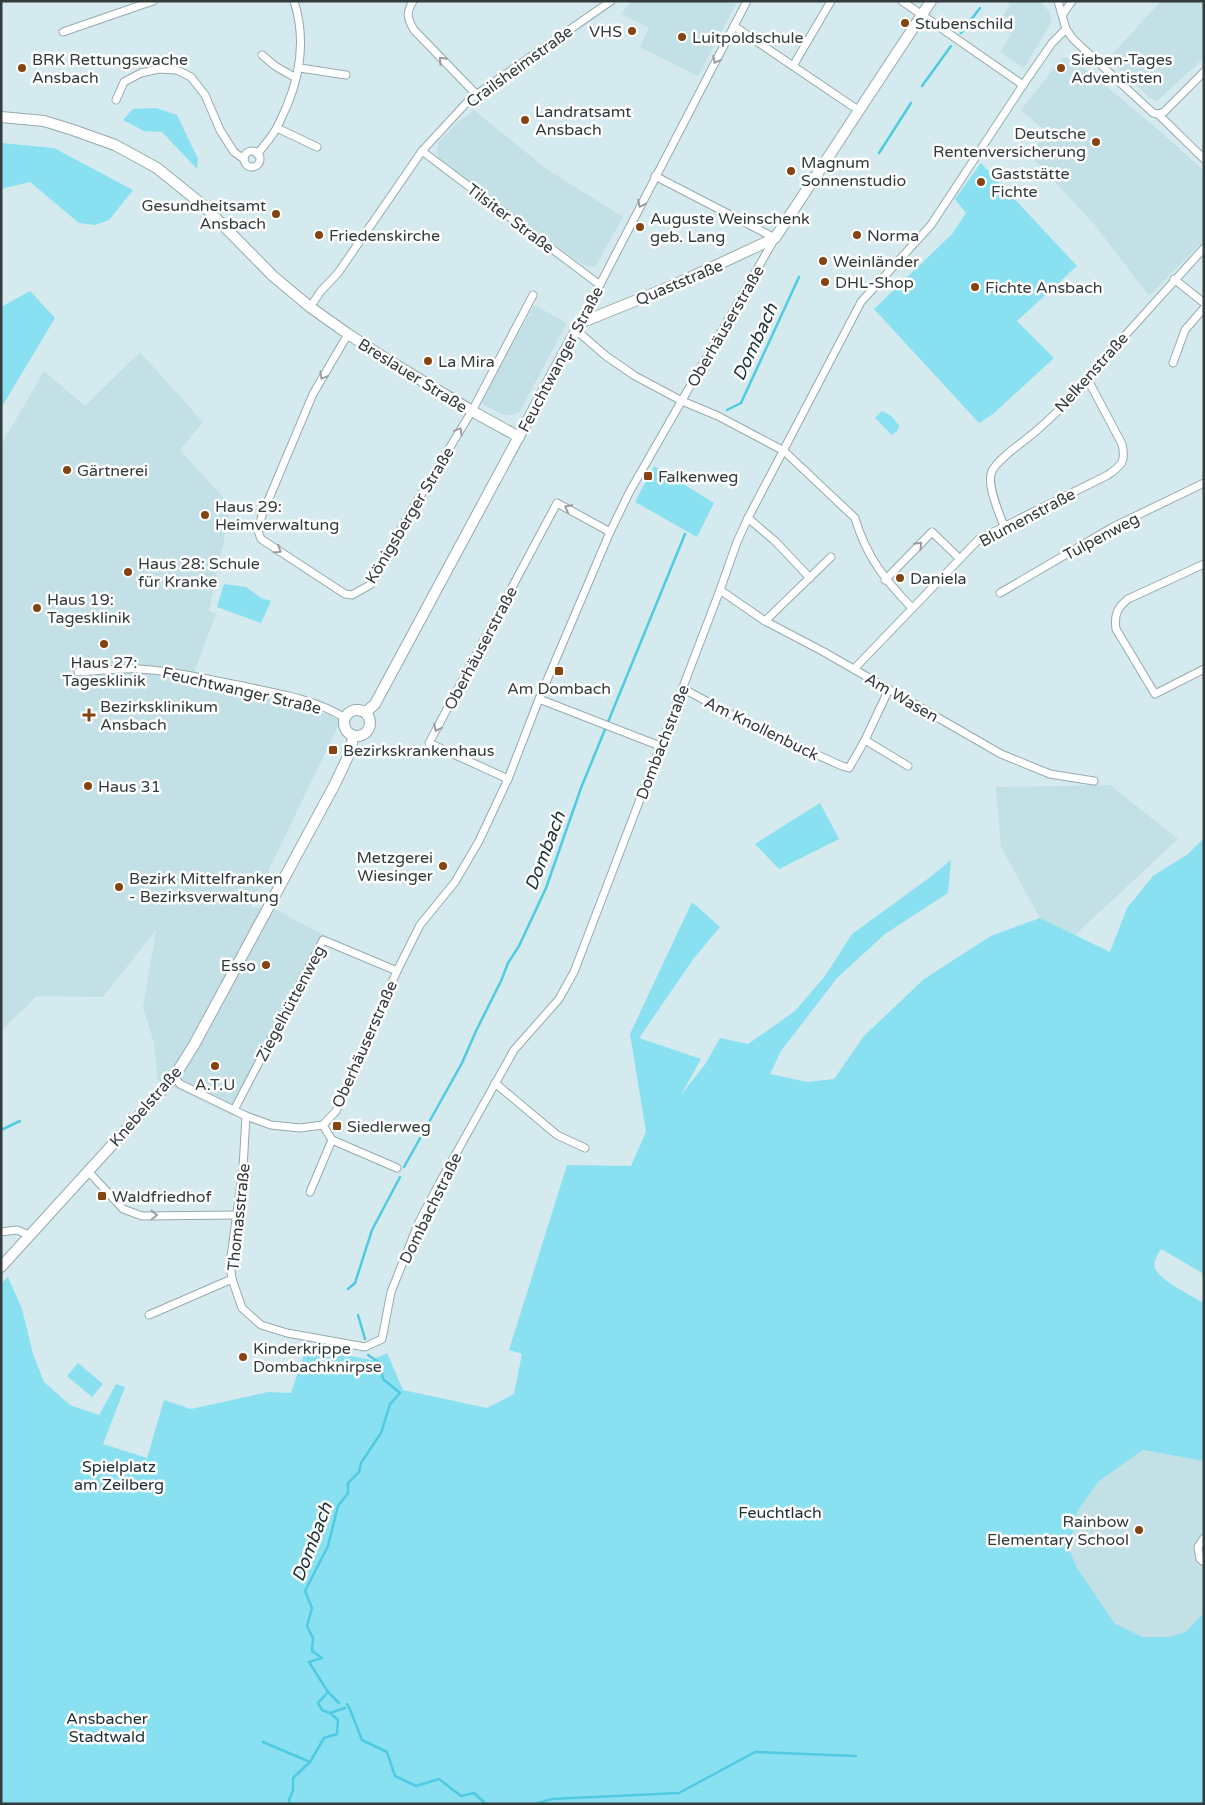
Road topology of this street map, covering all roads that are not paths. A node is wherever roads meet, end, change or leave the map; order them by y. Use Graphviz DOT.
graph roads {
  1 [pos="153,1"];
  2 [pos="294,1"];
  3 [pos="413,1"];
  4 [pos="611,1"];
  5 [pos="747,1"];
  6 [pos="832,1"];
  7 [pos="902,1"];
  8 [pos="931,1"];
  9 [pos="1058,1"];
  10 [pos="1072,1"];
  11 [pos="1063,14"];
  12 [pos="922,15"];
  13 [pos="734,26"];
  14 [pos="1066,28"];
  15 [pos="62,32"];
  16 [pos="262,55"];
  17 [pos="793,66"];
  18 [pos="300,68"];
  19 [pos="1204,72"];
  20 [pos="346,75"];
  21 [pos="296,78"];
  22 [pos="1023,85"];
  23 [pos="476,94"];
  24 [pos="116,100"];
  25 [pos="858,110"];
  26 [pos="1158,114"];
  27 [pos="1,117"];
  28 [pos="277,128"];
  29 [pos="316,147"];
  30 [pos="422,151"];
  31 [pos="257,154"];
  32 [pos="244,158"];
  33 [pos="1204,159"];
  34 [pos="655,176"];
  35 [pos="775,238"];
  36 [pos="1204,248"];
  37 [pos="1174,279"];
  38 [pos="600,285"];
  39 [pos="533,295"];
  40 [pos="1204,304"];
  41 [pos="310,307"];
  42 [pos="1204,308"];
  43 [pos="578,326"];
  44 [pos="348,334"];
  45 [pos="1173,363"];
  46 [pos="1088,380"];
  47 [pos="682,400"];
  48 [pos="472,411"];
  49 [pos="519,437"];
  50 [pos="784,451"];
  51 [pos="1204,483"];
  52 [pos="748,518"];
  53 [pos="1004,526"];
  54 [pos="610,532"];
  55 [pos="831,557"];
  56 [pos="960,559"];
  57 [pos="1204,564"];
  58 [pos="810,578"];
  59 [pos="886,580"];
  60 [pos="720,590"];
  61 [pos="1000,593"];
  62 [pos="912,608"];
  63 [pos="765,621"];
  64 [pos="1204,668"];
  65 [pos="854,669"];
  66 [pos="78,672"];
  67 [pos="682,688"];
  68 [pos="889,689"];
  69 [pos="539,699"];
  70 [pos="366,712"];
  71 [pos="345,718"];
  72 [pos="353,736"];
  73 [pos="865,740"];
  74 [pos="660,746"];
  75 [pos="908,766"];
  76 [pos="508,779"];
  77 [pos="1094,781"];
  78 [pos="397,971"];
  79 [pos="174,1077"];
  80 [pos="496,1084"];
  81 [pos="234,1110"];
  82 [pos="246,1116"];
  83 [pos="322,1125"];
  84 [pos="332,1140"];
  85 [pos="585,1148"];
  86 [pos="397,1168"];
  87 [pos="88,1171"];
  88 [pos="310,1192"];
  89 [pos="237,1215"];
  90 [pos="1,1232"];
  91 [pos="29,1236"];
  92 [pos="1,1267"];
  93 [pos="232,1279"];
  94 [pos="150,1315"];
  95 [pos="382,1339"];
  96 [pos="1204,1538"];
  97 [pos="1204,1562"];
  1 -- 15 [label="street"];
  2 -- 18 [label="street"];
  23 -- 3 [label="street, one-way"];
  4 -- 23 [label="street, Crailsheimstraße"];
  5 -- 13 [label="street, Feuchtwanger Straße"];
  6 -- 17 [label="street"];
  7 -- 12 [label="street"];
  8 -- 12 [label="main road, Oberhäuserstraße"];
  9 -- 11 [label="street"];
  10 -- 11 [label="street"];
  11 -- 14 [label="street"];
  12 -- 22 [label="street"];
  12 -- 25 [label="main road, Oberhäuserstraße"];
  13 -- 17 [label="street"];
  13 -- 34 [label="street, Feuchtwanger Straße, one-way"];
  14 -- 22 [label="street, Dombachstraße"];
  14 -- 26 [label="street"];
  16 -- 21 [label="street"];
  17 -- 25 [label="street"];
  18 -- 20 [label="street"];
  18 -- 21 [label="street"];
  19 -- 26 [label="street"];
  21 -- 28 [label="street"];
  22 -- 50 [label="street, Dombachstraße"];
  23 -- 30 [label="street, Crailsheimstraße"];
  24 -- 32 [label="street"];
  25 -- 35 [label="main road, Oberhäuserstraße"];
  26 -- 33 [label="street"];
  27 -- 41 [label="main road, Breslauer Straße"];
  28 -- 29 [label="street"];
  28 -- 31 [label="street"];
  30 -- 38 [label="street, Tilsiter Straße"];
  30 -- 41 [label="street, Crailsheimstraße"];
  31 -- 32 [label="street"];
  31 -- 32 [label="street"];
  34 -- 35 [label="street"];
  34 -- 38 [label="street, Feuchtwanger Straße, one-way"];
  35 -- 43 [label="main road, Quaststraße"];
  35 -- 47 [label="street, Oberhäuserstraße"];
  36 -- 37 [label="street, Nelkenstraße"];
  37 -- 40 [label="street"];
  37 -- 46 [label="street, Nelkenstraße"];
  38 -- 43 [label="street, Feuchtwanger Straße"];
  39 -- 48 [label="street, Königsberger Straße"];
  41 -- 44 [label="main road, Breslauer Straße"];
  42 -- 45 [label="street"];
  43 -- 47 [label="street"];
  43 -- 49 [label="main road, Feuchtwanger Straße"];
  44 -- 48 [label="main road, Breslauer Straße"];
  44 -- 48 [label="street, Königsberger Straße, one-way"];
  46 -- 53 [label="street, Nelkenstraße"];
  46 -- 53 [label="street, Blumenstraße"];
  47 -- 50 [label="street"];
  47 -- 54 [label="street, Oberhäuserstraße"];
  48 -- 49 [label="main road, Breslauer Straße"];
  49 -- 70 [label="main road, Feuchtwanger Straße"];
  50 -- 52 [label="street, Dombachstraße"];
  50 -- 59 [label="street"];
  51 -- 61 [label="street, Tulpenweg"];
  52 -- 58 [label="street"];
  52 -- 60 [label="street, Dombachstraße"];
  53 -- 56 [label="street, Blumenstraße"];
  54 -- 69 [label="street, Oberhäuserstraße"];
  54 -- 76 [label="street, Oberhäuserstraße, one-way"];
  55 -- 58 [label="street"];
  59 -- 56 [label="street, one-way"];
  56 -- 62 [label="street, Blumenstraße"];
  57 -- 64 [label="street"];
  58 -- 63 [label="street"];
  59 -- 62 [label="street"];
  60 -- 63 [label="street, Am Wasen"];
  60 -- 67 [label="street, Dombachstraße"];
  62 -- 65 [label="street, Blumenstraße"];
  63 -- 65 [label="street, Am Wasen"];
  65 -- 68 [label="street, Am Wasen"];
  66 -- 71 [label="street, Feuchtwanger Straße"];
  67 -- 73 [label="street, Am Knollenbuck"];
  67 -- 74 [label="street, Dombachstraße"];
  68 -- 73 [label="street"];
  68 -- 77 [label="street, Am Wasen"];
  69 -- 74 [label="street"];
  69 -- 76 [label="street, Oberhäuserstraße"];
  70 -- 71 [label="main road"];
  70 -- 72 [label="main road"];
  71 -- 72 [label="main road"];
  72 -- 79 [label="main road, Knebelstraße"];
  73 -- 75 [label="street"];
  74 -- 80 [label="street, Dombachstraße"];
  76 -- 78 [label="street, Oberhäuserstraße"];
  78 -- 81 [label="street, Ziegelhüttenweg"];
  78 -- 83 [label="street, Oberhäuserstraße"];
  79 -- 81 [label="street"];
  79 -- 87 [label="main road, Knebelstraße"];
  80 -- 85 [label="street"];
  80 -- 95 [label="street, Dombachstraße"];
  81 -- 82 [label="street"];
  82 -- 83 [label="street, Oberhäuserstraße"];
  82 -- 89 [label="street, Thomasstraße"];
  83 -- 84 [label="street, Oberhäuserstraße"];
  84 -- 86 [label="street"];
  84 -- 88 [label="street"];
  87 -- 89 [label="street, one-way"];
  87 -- 91 [label="main road, Knebelstraße"];
  89 -- 93 [label="street, Thomasstraße"];
  90 -- 91 [label="street"];
  91 -- 92 [label="main road, Knebelstraße"];
  93 -- 94 [label="street"];
  93 -- 95 [label="street, Thomasstraße"];
  96 -- 97 [label="street"];
}
